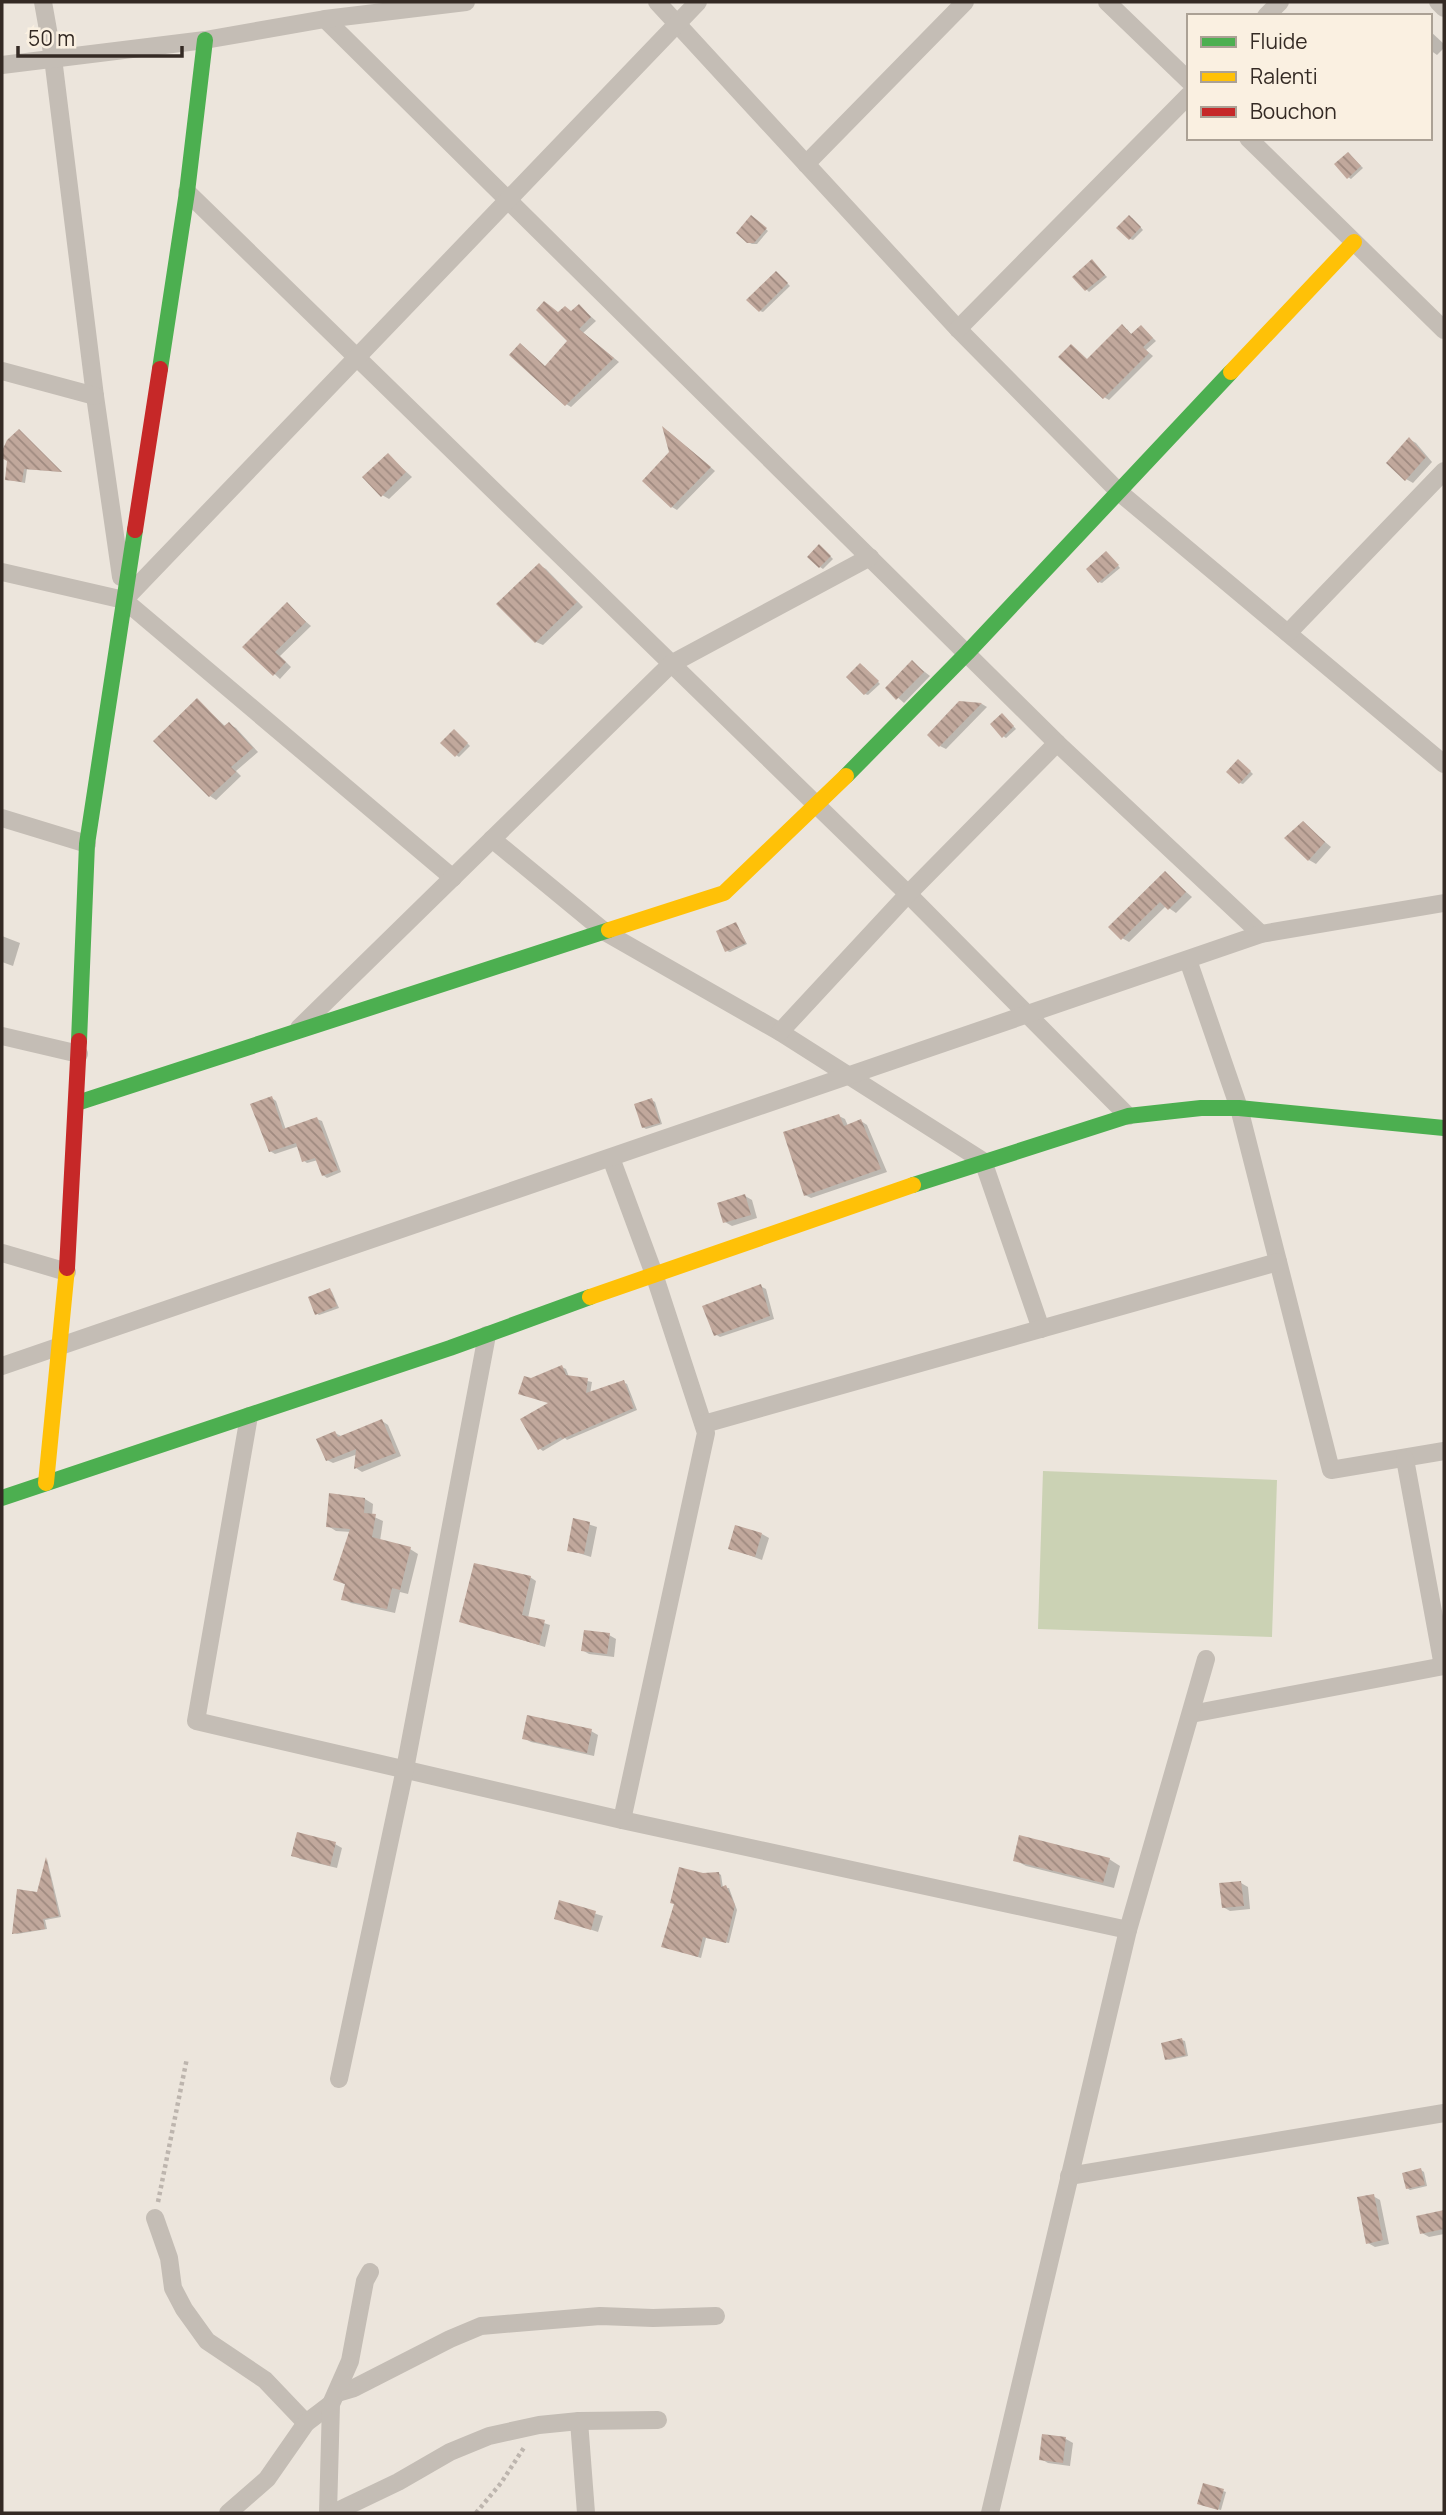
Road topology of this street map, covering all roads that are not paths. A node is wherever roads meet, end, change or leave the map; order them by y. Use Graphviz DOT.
graph roads {
  1 [pos="43,2"];
  2 [pos="466,2"];
  3 [pos="657,2"];
  4 [pos="698,2"];
  5 [pos="965,2"];
  6 [pos="1107,2"];
  7 [pos="1438,2"];
  8 [pos="1444,8"];
  9 [pos="325,19"];
  10 [pos="677,23"];
  11 [pos="205,40"];
  12 [pos="53,58"];
  13 [pos="2,65"];
  14 [pos="1187,79"];
  15 [pos="1187,97"];
  16 [pos="1250,140"];
  17 [pos="806,164"];
  18 [pos="187,192"];
  19 [pos="509,201"];
  20 [pos="1354,243"];
  21 [pos="958,329"];
  22 [pos="1444,330"];
  23 [pos="357,357"];
  24 [pos="2,371"];
  25 [pos="95,396"];
  26 [pos="1444,471"];
  27 [pos="1119,492"];
  28 [pos="870,557"];
  29 [pos="2,572"];
  30 [pos="124,600"];
  31 [pos="1288,633"];
  32 [pos="967,653"];
  33 [pos="671,664"];
  34 [pos="1057,743"];
  35 [pos="1444,764"];
  36 [pos="817,806"];
  37 [pos="2,818"];
  38 [pos="492,839"];
  39 [pos="87,844"];
  40 [pos="453,878"];
  41 [pos="908,894"];
  42 [pos="1444,903"];
  43 [pos="605,932"];
  44 [pos="1261,934"];
  45 [pos="1188,960"];
  46 [pos="1026,1015"];
  47 [pos="295,1032"];
  48 [pos="780,1032"];
  49 [pos="2,1036"];
  50 [pos="79,1054"];
  51 [pos="850,1076"];
  52 [pos="77,1102"];
  53 [pos="1239,1108"];
  54 [pos="1128,1116"];
  55 [pos="1444,1128"];
  56 [pos="611,1158"];
  57 [pos="983,1161"];
  58 [pos="2,1254"];
  59 [pos="1278,1262"];
  60 [pos="67,1272"];
  61 [pos="654,1274"];
  62 [pos="1041,1329"];
  63 [pos="487,1335"];
  64 [pos="61,1346"];
  65 [pos="2,1366"];
  66 [pos="248,1416"];
  67 [pos="704,1424"];
  68 [pos="1444,1451"];
  69 [pos="1405,1459"];
  70 [pos="46,1483"];
  71 [pos="2,1498"];
  72 [pos="1206,1659"];
  73 [pos="1444,1666"];
  74 [pos="1191,1714"];
  75 [pos="405,1769"];
  76 [pos="622,1820"];
  77 [pos="1128,1930"];
  78 [pos="339,2079"];
  79 [pos="1444,2113"];
  80 [pos="1069,2176"];
  81 [pos="155,2218"];
  82 [pos="370,2272"];
  83 [pos="716,2316"];
  84 [pos="334,2398"];
  85 [pos="658,2420"];
  86 [pos="579,2421"];
  87 [pos="306,2423"];
  88 [pos="228,2513"];
  89 [pos="331,2513"];
  90 [pos="586,2513"];
  91 [pos="990,2513"];
  1 -- 12 [label="street"];
  2 -- 9 [label="street"];
  3 -- 10 [label="street"];
  4 -- 10 [label="street"];
  5 -- 17 [label="street"];
  6 -- 14 [label="street"];
  7 -- 8 [label="street"];
  9 -- 11 [label="street"];
  9 -- 19 [label="street"];
  10 -- 17 [label="street"];
  10 -- 19 [label="street"];
  11 -- 12 [label="street"];
  11 -- 18 [label="street"];
  12 -- 13 [label="street"];
  12 -- 25 [label="street"];
  15 -- 21 [label="street"];
  16 -- 20 [label="street"];
  17 -- 21 [label="street"];
  18 -- 23 [label="street"];
  18 -- 30 [label="street"];
  19 -- 23 [label="street"];
  19 -- 28 [label="street"];
  20 -- 22 [label="street"];
  20 -- 27 [label="street"];
  21 -- 27 [label="street"];
  23 -- 30 [label="street"];
  23 -- 33 [label="street"];
  24 -- 25 [label="street"];
  25 -- 30 [label="street"];
  26 -- 31 [label="street"];
  27 -- 31 [label="street"];
  27 -- 32 [label="street"];
  28 -- 32 [label="street"];
  28 -- 33 [label="street"];
  29 -- 30 [label="street"];
  30 -- 39 [label="street"];
  30 -- 40 [label="street"];
  31 -- 35 [label="street"];
  32 -- 34 [label="street"];
  32 -- 36 [label="street"];
  33 -- 36 [label="street"];
  33 -- 38 [label="street"];
  34 -- 41 [label="street"];
  34 -- 44 [label="street"];
  36 -- 41 [label="street"];
  36 -- 43 [label="street"];
  37 -- 39 [label="street"];
  38 -- 40 [label="street"];
  38 -- 43 [label="street"];
  39 -- 50 [label="street"];
  40 -- 47 [label="street"];
  41 -- 46 [label="street"];
  41 -- 48 [label="street"];
  42 -- 44 [label="street"];
  43 -- 47 [label="street"];
  43 -- 48 [label="street"];
  44 -- 45 [label="street"];
  45 -- 46 [label="street"];
  45 -- 53 [label="street"];
  46 -- 51 [label="street"];
  46 -- 54 [label="street"];
  47 -- 52 [label="street"];
  48 -- 51 [label="street"];
  49 -- 50 [label="street"];
  50 -- 52 [label="street"];
  51 -- 56 [label="street"];
  51 -- 57 [label="street"];
  52 -- 60 [label="street"];
  53 -- 54 [label="street"];
  53 -- 55 [label="street"];
  53 -- 59 [label="street"];
  54 -- 57 [label="street"];
  56 -- 61 [label="street"];
  56 -- 64 [label="street"];
  57 -- 61 [label="street"];
  57 -- 62 [label="street"];
  58 -- 60 [label="street"];
  59 -- 62 [label="street"];
  59 -- 69 [label="street"];
  60 -- 64 [label="street"];
  61 -- 63 [label="street"];
  61 -- 67 [label="street"];
  62 -- 67 [label="street"];
  63 -- 66 [label="street"];
  63 -- 75 [label="street"];
  64 -- 65 [label="street"];
  64 -- 70 [label="street"];
  66 -- 70 [label="street"];
  66 -- 75 [label="street"];
  67 -- 76 [label="street"];
  68 -- 69 [label="street"];
  69 -- 73 [label="street"];
  70 -- 71 [label="street"];
  72 -- 74 [label="street"];
  73 -- 74 [label="street"];
  74 -- 77 [label="street"];
  75 -- 76 [label="street"];
  75 -- 78 [label="street"];
  76 -- 77 [label="street"];
  77 -- 80 [label="street"];
  79 -- 80 [label="street"];
  80 -- 91 [label="street"];
  81 -- 87 [label="street"];
  82 -- 84 [label="street"];
  83 -- 84 [label="street"];
  84 -- 87 [label="street"];
  84 -- 89 [label="street"];
  85 -- 86 [label="street"];
  86 -- 89 [label="street"];
  86 -- 90 [label="street"];
  87 -- 88 [label="street"];
}
